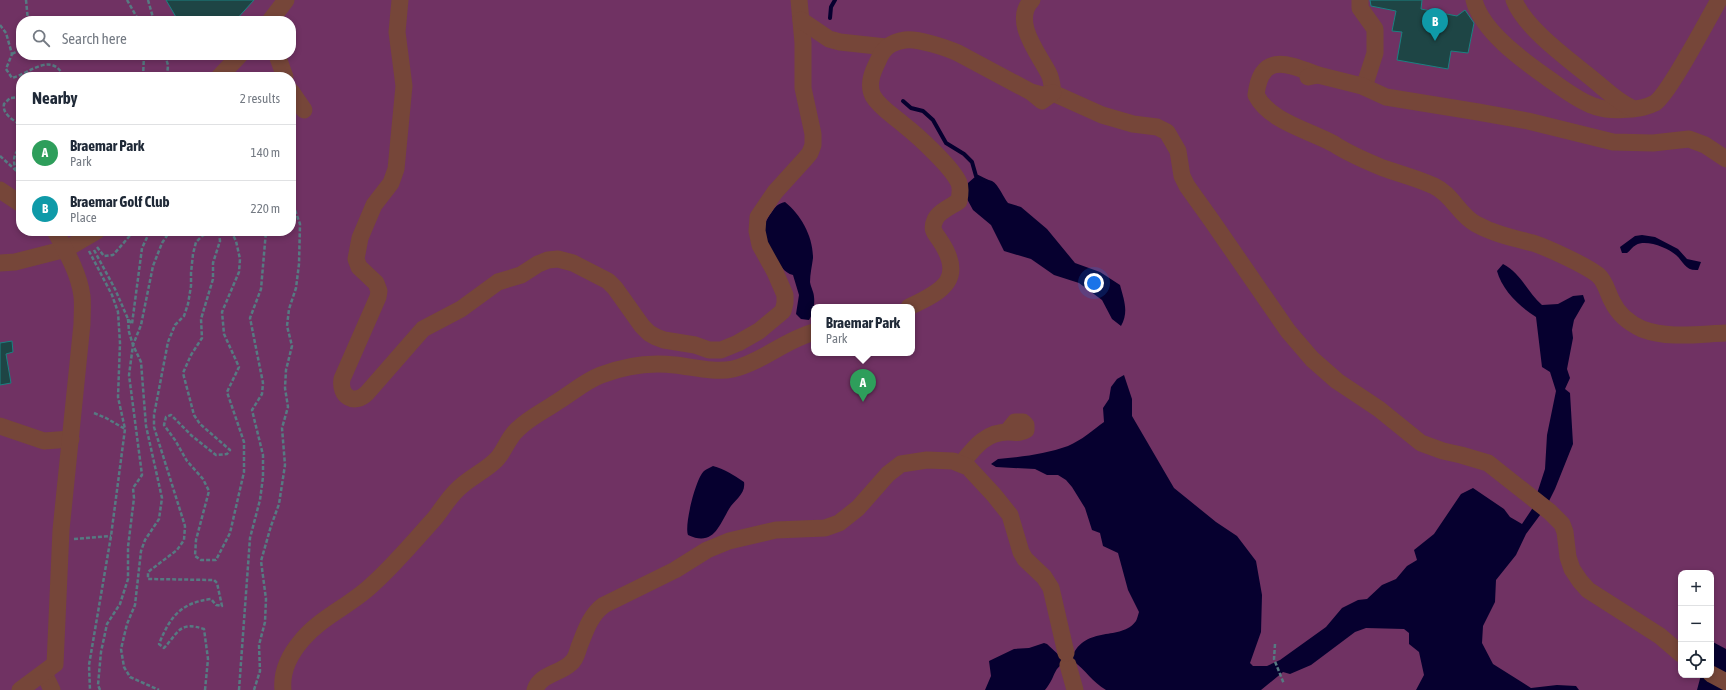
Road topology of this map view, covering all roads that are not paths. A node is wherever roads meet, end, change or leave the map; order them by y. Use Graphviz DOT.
graph roads {
  1 [pos="286,0"];
  2 [pos="400,0"];
  3 [pos="799,0"];
  4 [pos="1032,0"];
  5 [pos="1360,0"];
  6 [pos="1474,0"];
  7 [pos="1514,0"];
  8 [pos="1718,0"];
  9 [pos="274,16"];
  10 [pos="801,20"];
  11 [pos="886,47"];
  12 [pos="235,60"];
  13 [pos="279,60"];
  14 [pos="224,72"];
  15 [pos="283,72"];
  16 [pos="1364,87"];
  17 [pos="1053,93"];
  18 [pos="296,98"];
  19 [pos="1633,109"];
  20 [pos="304,110"];
  21 [pos="1726,159"];
  22 [pos="0,190"];
  23 [pos="16,201"];
  24 [pos="58,236"];
  25 [pos="89,236"];
  26 [pos="66,249"];
  27 [pos="0,263"];
  28 [pos="915,304"];
  29 [pos="811,333"];
  30 [pos="1726,333"];
  31 [pos="0,426"];
  32 [pos="1007,432"];
  33 [pos="70,439"];
  34 [pos="961,464"];
  35 [pos="1678,651"];
  36 [pos="44,673"];
  37 [pos="1714,676"];
  38 [pos="1726,682"];
  39 [pos="20,690"];
  40 [pos="52,690"];
  41 [pos="283,690"];
  42 [pos="535,690"];
  43 [pos="1074,690"];
  1 -- 9 [label="street"];
  2 -- 10 [label="street"];
  3 -- 10 [label="street"];
  4 -- 17 [label="street"];
  5 -- 16 [label="street"];
  6 -- 19 [label="street"];
  7 -- 19 [label="street"];
  8 -- 19 [label="street"];
  10 -- 11 [label="street"];
  11 -- 17 [label="street"];
  11 -- 28 [label="street"];
  12 -- 14 [label="street"];
  13 -- 15 [label="street"];
  16 -- 21 [label="street"];
  16 -- 30 [label="street"];
  17 -- 35 [label="street"];
  18 -- 20 [label="street"];
  22 -- 23 [label="street"];
  24 -- 26 [label="street"];
  25 -- 26 [label="street"];
  26 -- 27 [label="street"];
  26 -- 33 [label="street"];
  29 -- 41 [label="street"];
  31 -- 33 [label="street"];
  32 -- 34 [label="street"];
  33 -- 36 [label="street"];
  34 -- 42 [label="street"];
  34 -- 43 [label="street"];
  36 -- 39 [label="street"];
  36 -- 40 [label="street"];
  37 -- 38 [label="street"];
}
